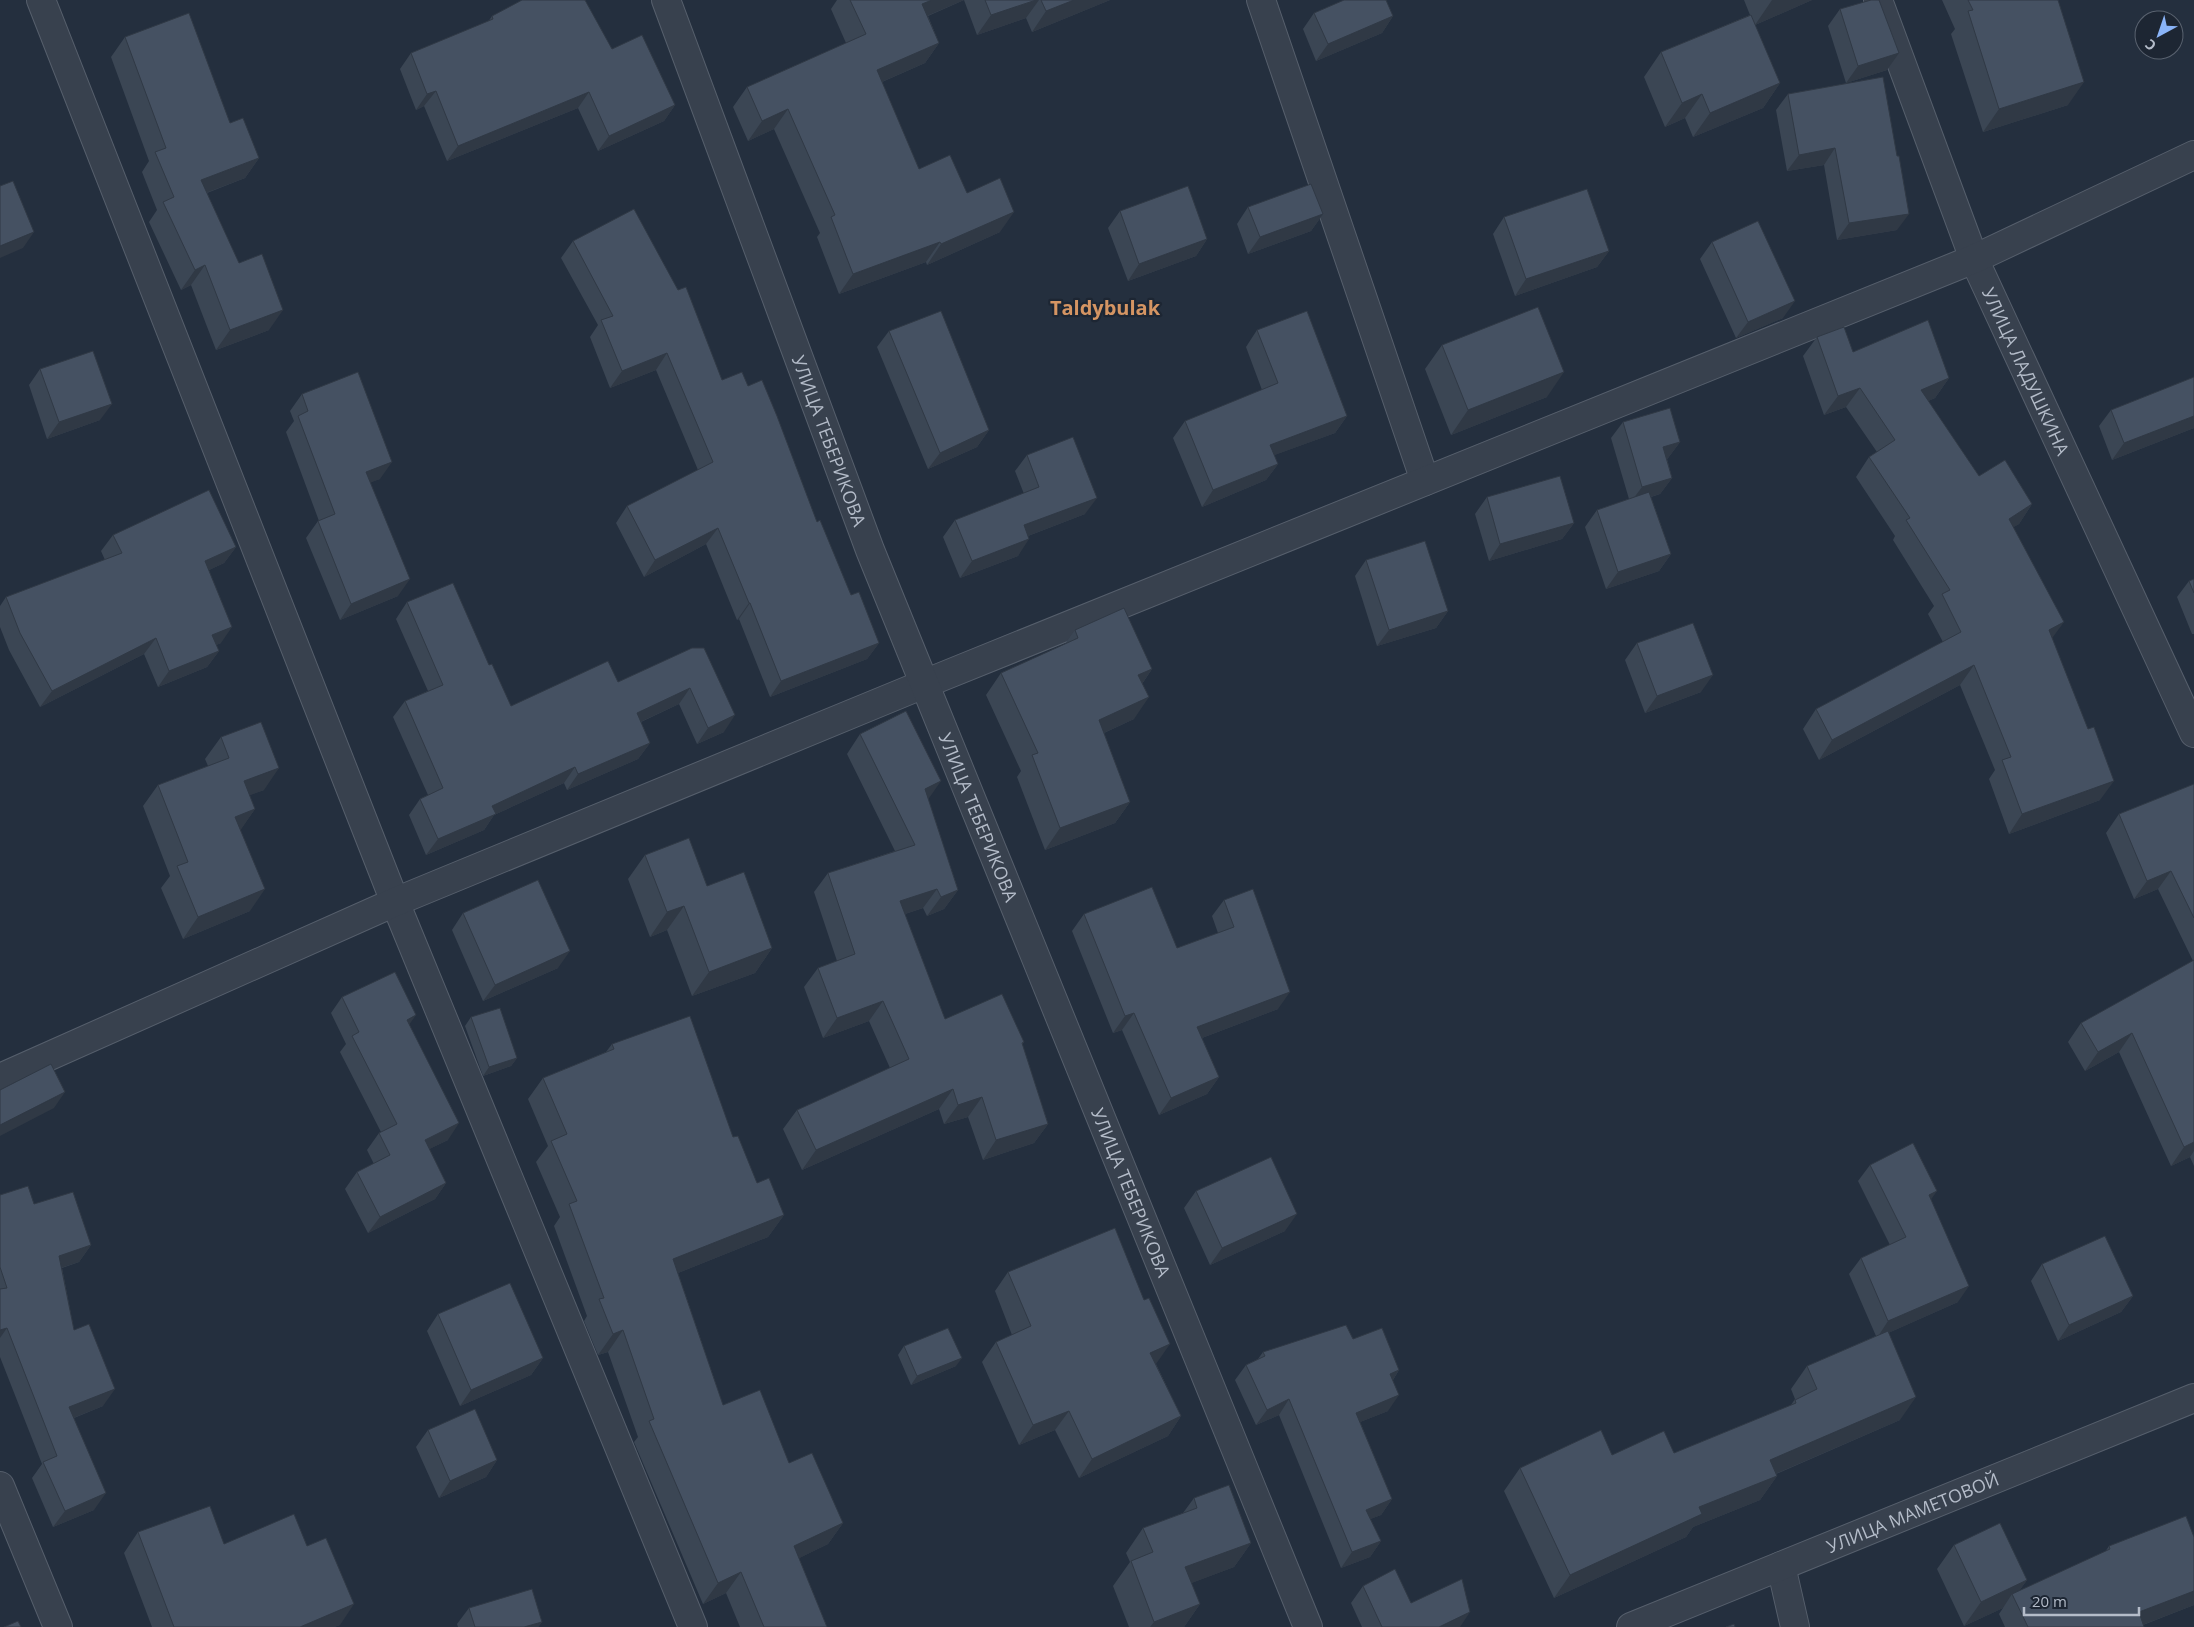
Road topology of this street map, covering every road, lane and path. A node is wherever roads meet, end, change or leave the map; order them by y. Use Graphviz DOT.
graph roads {
  1 [pos="41,0"];
  2 [pos="666,0"];
  3 [pos="1261,0"];
  4 [pos="1878,0"];
  5 [pos="2194,155"];
  6 [pos="1974,259"];
  7 [pos="1425,481"];
  8 [pos="924,684"];
  9 [pos="2194,733"];
  10 [pos="395,902"];
  11 [pos="0,1078"];
  12 [pos="2194,1398"];
  13 [pos="0,1486"];
  14 [pos="1781,1566"];
  15 [pos="58,1627"];
  16 [pos="693,1627"];
  17 [pos="1308,1627"];
  18 [pos="1631,1627"];
  19 [pos="1795,1627"];
  1 -- 10 [label="street"];
  2 -- 8 [label="street, УЛИЦА ТЕБЕРИКОВА"];
  3 -- 7 [label="street"];
  4 -- 6 [label="street, УЛИЦА ЛАДУШКИНА"];
  5 -- 6 [label="street"];
  6 -- 7 [label="street"];
  6 -- 9 [label="street, УЛИЦА ЛАДУШКИНА"];
  7 -- 8 [label="street"];
  8 -- 10 [label="street"];
  8 -- 17 [label="street, УЛИЦА ТЕБЕРИКОВА"];
  10 -- 11 [label="street"];
  10 -- 16 [label="street"];
  12 -- 14 [label="street, УЛИЦА МАМЕТОВОЙ"];
  13 -- 15 [label="street"];
  14 -- 18 [label="street, УЛИЦА МАМЕТОВОЙ"];
  14 -- 19 [label="street"];
}
